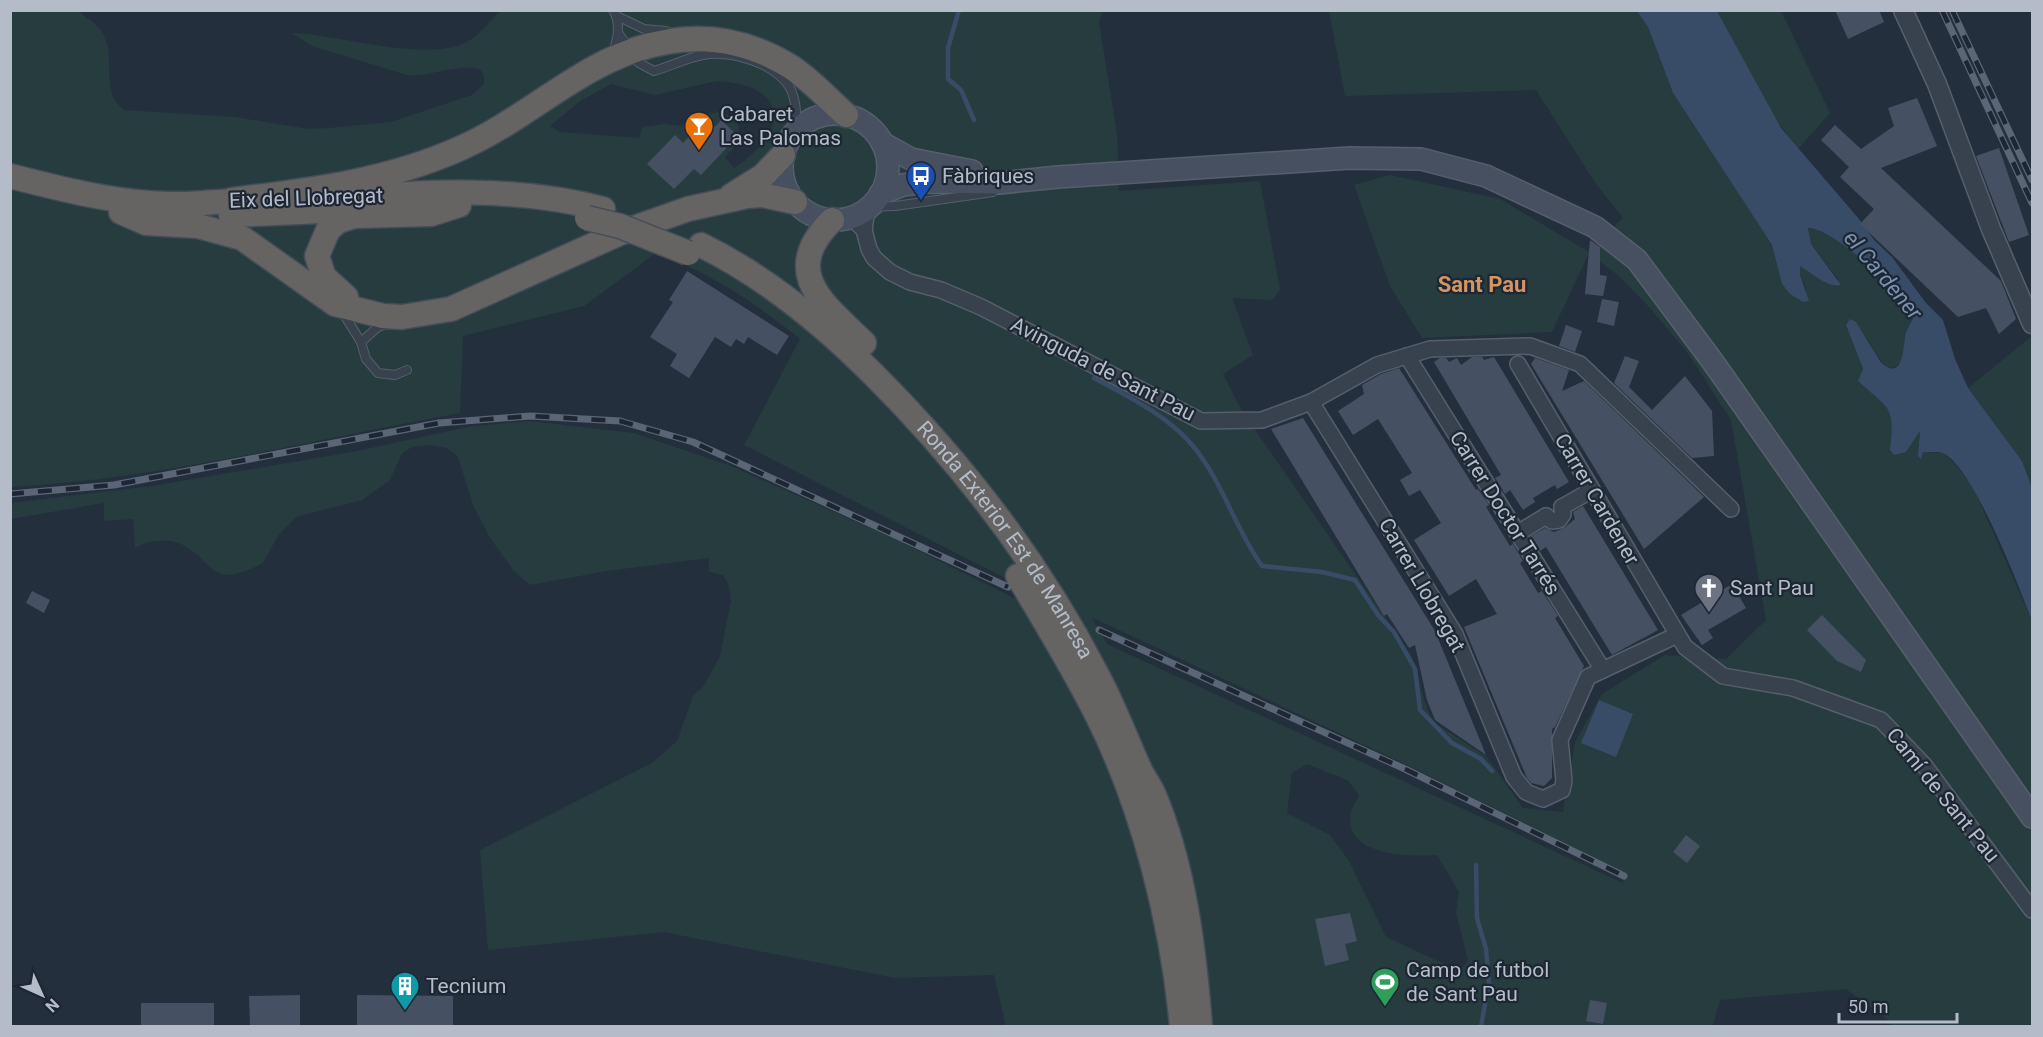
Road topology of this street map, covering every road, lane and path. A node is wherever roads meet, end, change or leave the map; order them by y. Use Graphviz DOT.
graph roads {
  1 [pos="1903,10"];
  2 [pos="615,13"];
  3 [pos="619,48"];
  4 [pos="780,61"];
  5 [pos="846,115"];
  6 [pos="797,129"];
  7 [pos="882,143"];
  8 [pos="783,154"];
  9 [pos="10,176"];
  10 [pos="1035,178"];
  11 [pos="10,188"];
  12 [pos="727,199"];
  13 [pos="232,200"];
  14 [pos="795,202"];
  15 [pos="459,205"];
  16 [pos="122,212"];
  17 [pos="860,213"];
  18 [pos="595,214"];
  19 [pos="695,249"];
  20 [pos="335,304"];
  21 [pos="365,311"];
  22 [pos="402,317"];
  23 [pos="2032,324"];
  24 [pos="361,342"];
  25 [pos="1407,356"];
  26 [pos="1518,364"];
  27 [pos="407,370"];
  28 [pos="1311,402"];
  29 [pos="1592,490"];
  30 [pos="1731,509"];
  31 [pos="1518,533"];
  32 [pos="1677,635"];
  33 [pos="1603,670"];
  34 [pos="1154,795"];
  35 [pos="2032,817"];
  36 [pos="2032,910"];
  37 [pos="1182,1026"];
  38 [pos="1200,1026"];
  1 -- 23 [label="street"];
  2 -- 3 [label="lane"];
  2 -- 4 [label="lane"];
  3 -- 4 [label="highway"];
  3 -- 6 [label="lane"];
  3 -- 13 [label="highway"];
  4 -- 5 [label="highway"];
  5 -- 6 [label="main road"];
  5 -- 7 [label="main road"];
  6 -- 8 [label="main road"];
  7 -- 10 [label="main road"];
  7 -- 17 [label="main road"];
  8 -- 12 [label="highway"];
  8 -- 14 [label="main road"];
  9 -- 13 [label="highway, Eix del Llobregat"];
  10 -- 17 [label="main road"];
  10 -- 35 [label="main road"];
  11 -- 16 [label="highway, Eix del Llobregat"];
  12 -- 14 [label="highway"];
  12 -- 22 [label="highway"];
  13 -- 18 [label="highway, Eix del Llobregat"];
  14 -- 17 [label="main road"];
  15 -- 16 [label="highway, Eix del Llobregat"];
  15 -- 18 [label="highway, Eix del Llobregat"];
  15 -- 21 [label="highway"];
  16 -- 20 [label="highway"];
  17 -- 28 [label="street, Avinguda de Sant Pau"];
  17 -- 34 [label="highway"];
  18 -- 19 [label="highway, Ronda Exterior Est de Manresa"];
  19 -- 34 [label="highway, Ronda Exterior Est de Manresa"];
  19 -- 37 [label="highway, Ronda Exterior Est de Manresa"];
  20 -- 21 [label="highway"];
  20 -- 24 [label="lane"];
  21 -- 22 [label="highway"];
  22 -- 24 [label="lane"];
  24 -- 27 [label="lane"];
  25 -- 28 [label="street, Avinguda de Sant Pau"];
  25 -- 30 [label="street, Avinguda de Sant Pau"];
  25 -- 31 [label="street, Carrer Doctor Tarrés"];
  26 -- 29 [label="street, Carrer Cardener"];
  28 -- 33 [label="street, Carrer Llobregat"];
  29 -- 31 [label="street"];
  29 -- 32 [label="street, Carrer Cardener"];
  31 -- 33 [label="street, Carrer Doctor Tarrés"];
  32 -- 33 [label="street"];
  32 -- 36 [label="street, Camí de Sant Pau"];
  34 -- 38 [label="highway, Ronda Exterior Est de Manresa"];
}
